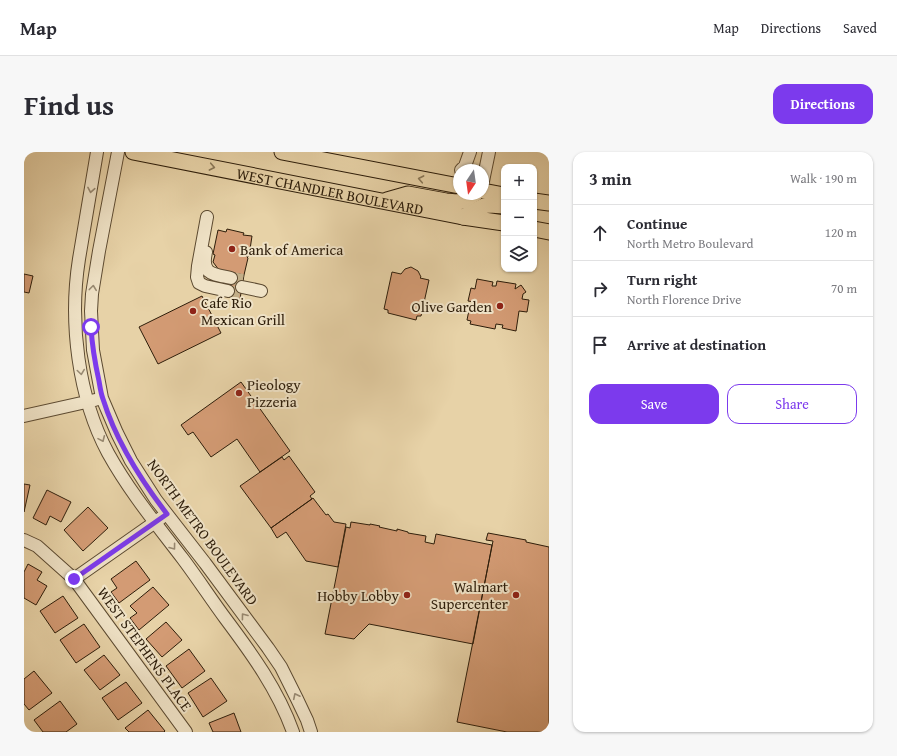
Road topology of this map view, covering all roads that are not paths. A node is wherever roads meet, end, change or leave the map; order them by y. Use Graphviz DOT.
graph roads {
  1 [pos="98,152"];
  2 [pos="118,152"];
  3 [pos="133,152"];
  4 [pos="282,152"];
  5 [pos="470,152"];
  6 [pos="489,152"];
  7 [pos="465,164"];
  8 [pos="487,164"];
  9 [pos="453,185"];
  10 [pos="489,192"];
  11 [pos="501,194"];
  12 [pos="465,200"];
  13 [pos="384,201"];
  14 [pos="537,202"];
  15 [pos="549,204"];
  16 [pos="501,205"];
  17 [pos="549,207"];
  18 [pos="537,209"];
  19 [pos="463,217"];
  20 [pos="501,223"];
  21 [pos="537,230"];
  22 [pos="549,232"];
  23 [pos="236,286"];
  24 [pos="261,291"];
  25 [pos="102,398"];
  26 [pos="88,402"];
  27 [pos="24,416"];
  28 [pos="167,514"];
  29 [pos="155,522"];
  30 [pos="24,540"];
  31 [pos="74,579"];
  32 [pos="186,732"];
  33 [pos="293,732"];
  34 [pos="311,732"];
  1 -- 26 [label="street, one-way"];
  25 -- 2 [label="street, NORTH METRO BOULEVARD, one-way"];
  3 -- 13 [label="main road, WEST CHANDLER BOULEVARD, one-way"];
  9 -- 4 [label="main road, WEST CHANDLER BOULEVARD, one-way"];
  5 -- 7 [label="street"];
  6 -- 8 [label="street"];
  10 -- 11 [label="main road"];
  12 -- 13 [label="main road"];
  13 -- 19 [label="main road, WEST CHANDLER BOULEVARD"];
  14 -- 15 [label="main road"];
  16 -- 19 [label="main road"];
  17 -- 18 [label="main road"];
  19 -- 20 [label="main road, WEST CHANDLER BOULEVARD"];
  21 -- 22 [label="main road"];
  23 -- 23 [label="street"];
  23 -- 24 [label="street"];
  25 -- 26 [label="street"];
  25 -- 28 [label="street, NORTH METRO BOULEVARD"];
  26 -- 27 [label="street"];
  26 -- 29 [label="street, one-way"];
  28 -- 29 [label="street"];
  34 -- 28 [label="street, NORTH METRO BOULEVARD, one-way"];
  29 -- 31 [label="street"];
  29 -- 33 [label="street, one-way"];
  30 -- 31 [label="street, WEST STEPHENS PLACE"];
  31 -- 32 [label="street, WEST STEPHENS PLACE"];
}
